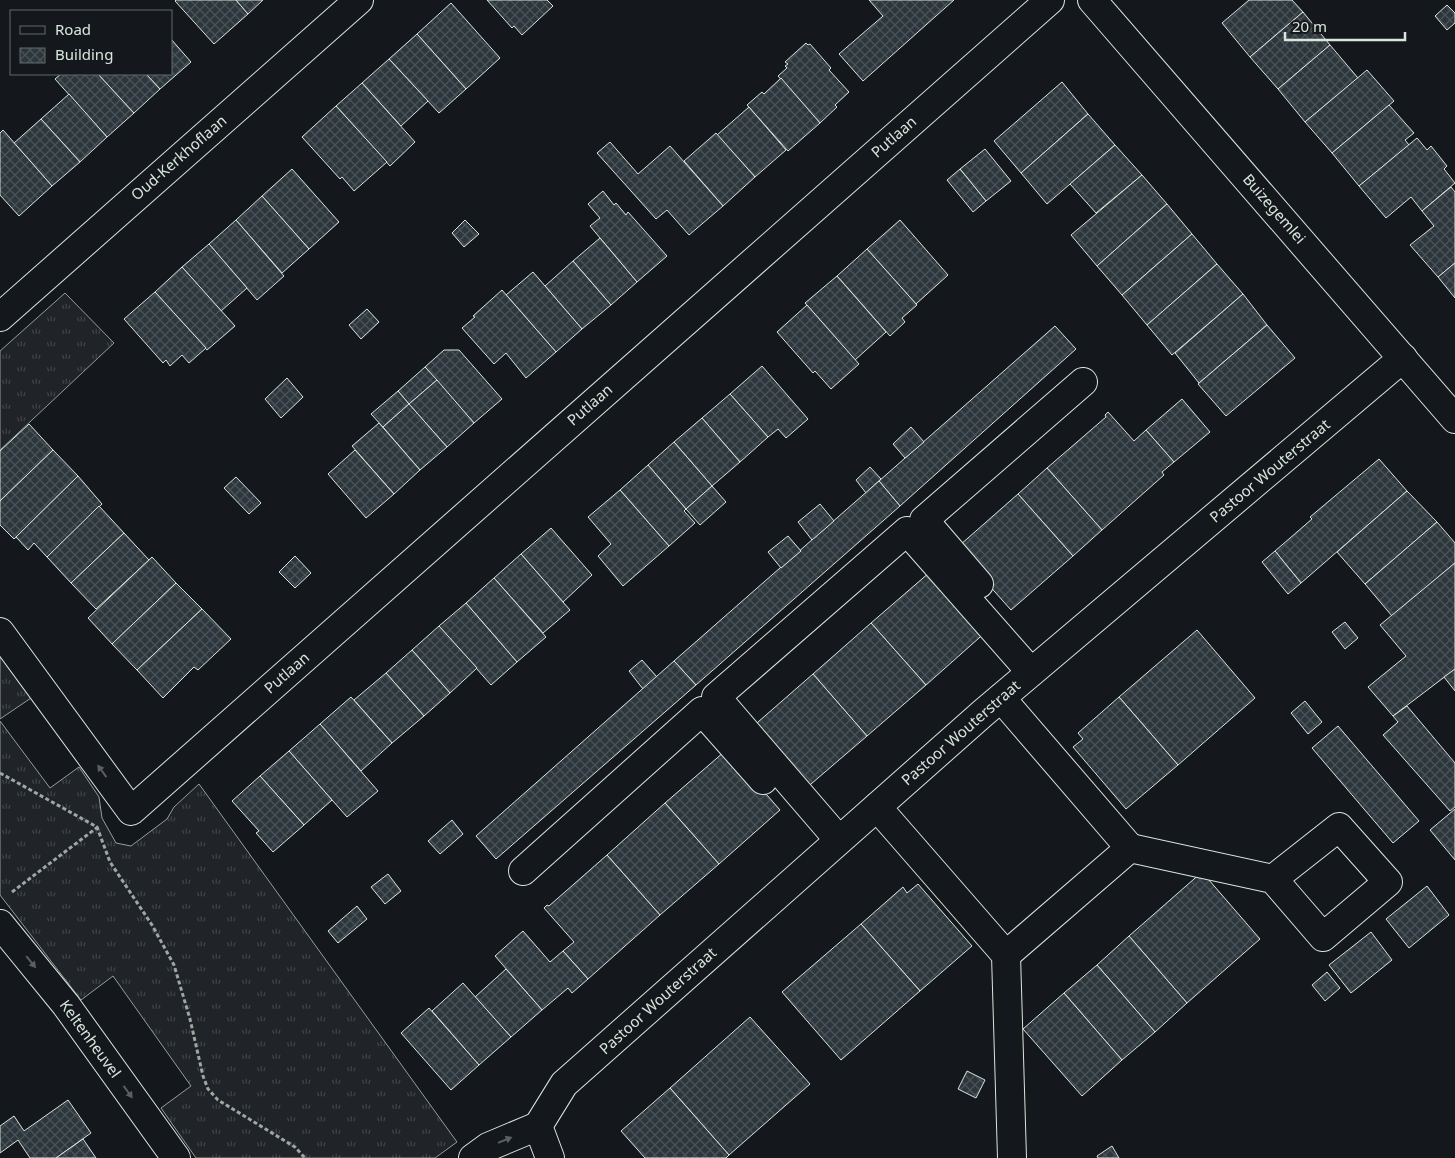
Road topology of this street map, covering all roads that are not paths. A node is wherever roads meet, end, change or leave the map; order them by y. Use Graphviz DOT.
graph roads {
  1 [pos="359,0"];
  2 [pos="1050,0"];
  3 [pos="1092,0"];
  4 [pos="0,317"];
  5 [pos="1404,358"];
  6 [pos="1083,382"];
  7 [pos="1455,419"];
  8 [pos="0,632"];
  9 [pos="1038,667"];
  10 [pos="1001,698"];
  11 [pos="877,807"];
  12 [pos="833,846"];
  13 [pos="1130,848"];
  14 [pos="523,870"];
  15 [pos="1273,879"];
  16 [pos="0,924"];
  17 [pos="1006,955"];
  18 [pos="538,1126"];
  19 [pos="176,1158"];
  20 [pos="473,1158"];
  21 [pos="550,1158"];
  22 [pos="1012,1158"];
  1 -- 4 [label="street, Oud-Kerkhoflaan"];
  2 -- 8 [label="street, Putlaan, one-way"];
  3 -- 5 [label="street, Buizegemlei"];
  5 -- 7 [label="street, Buizegemlei"];
  5 -- 9 [label="street, Pastoor Wouterstraat"];
  6 -- 9 [label="street"];
  9 -- 10 [label="street, Pastoor Wouterstraat"];
  9 -- 12 [label="street"];
  10 -- 11 [label="street, Pastoor Wouterstraat"];
  10 -- 13 [label="street"];
  11 -- 12 [label="street, Pastoor Wouterstraat"];
  11 -- 17 [label="street"];
  12 -- 14 [label="street"];
  12 -- 18 [label="street, Pastoor Wouterstraat"];
  13 -- 15 [label="street"];
  13 -- 17 [label="street"];
  16 -- 19 [label="street, Keltenheuvel, one-way"];
  17 -- 22 [label="street"];
  20 -- 18 [label="street, one-way"];
  18 -- 21 [label="street"];
}
